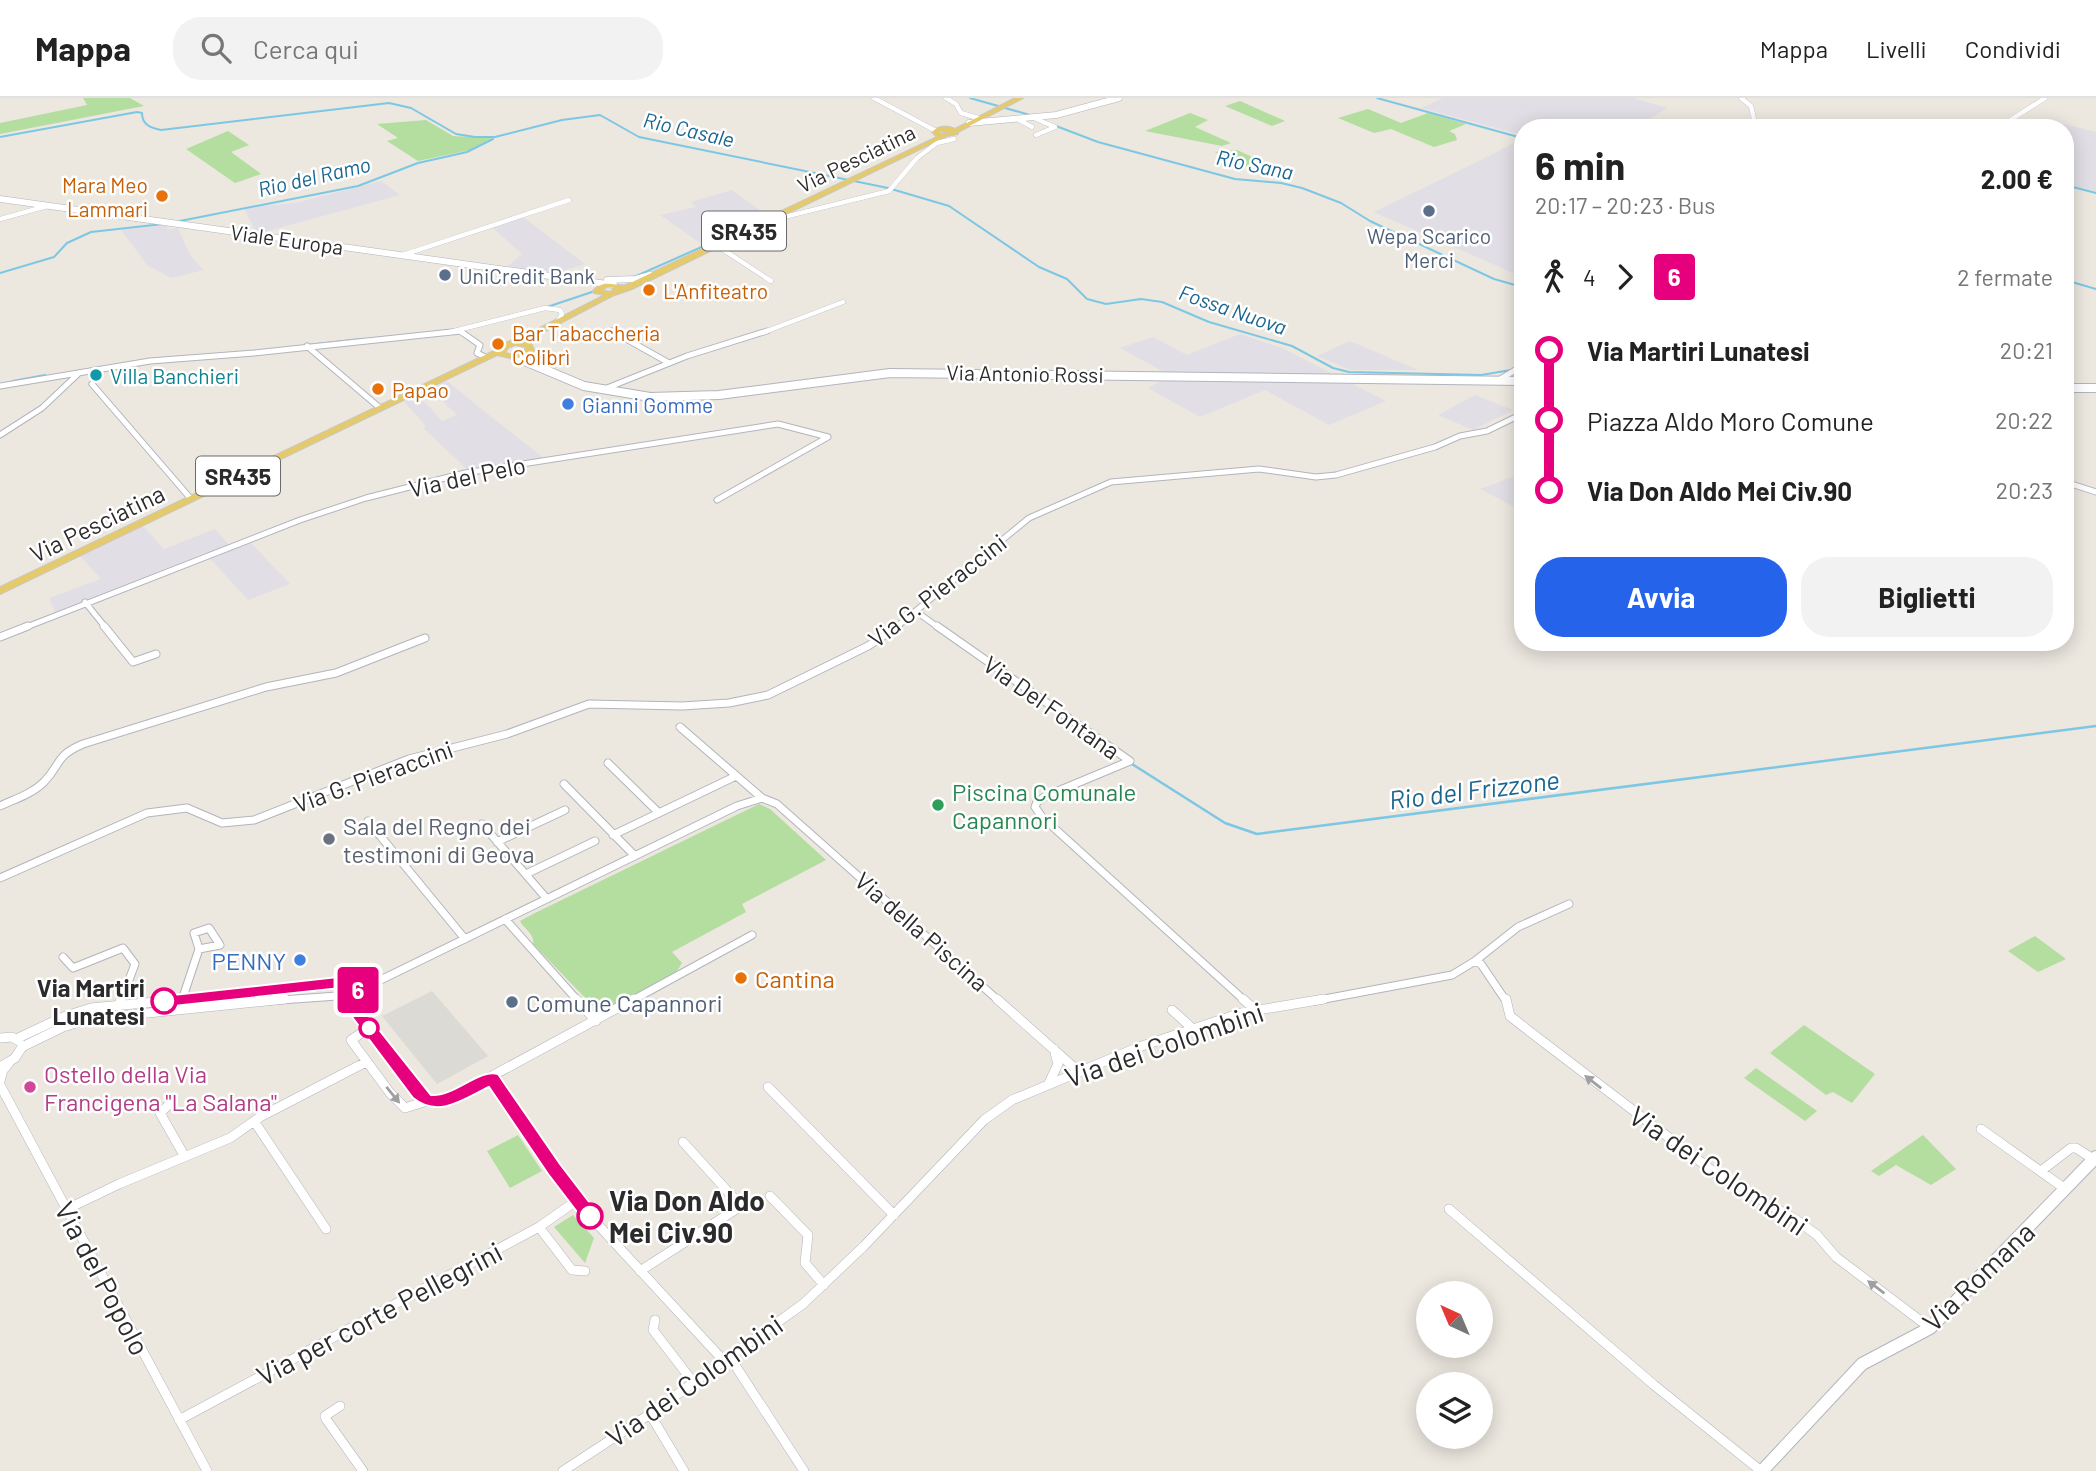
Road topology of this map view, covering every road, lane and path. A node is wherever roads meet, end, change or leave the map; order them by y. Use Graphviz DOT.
graph roads {
  1 [pos="874,98"];
  2 [pos="946,98"];
  3 [pos="1020,98"];
  4 [pos="1119,98"];
  5 [pos="1741,98"];
  6 [pos="2045,98"];
  7 [pos="1037,117"];
  8 [pos="978,118"];
  9 [pos="1754,119"];
  10 [pos="2012,119"];
  11 [pos="1019,120"];
  12 [pos="966,124"];
  13 [pos="1032,127"];
  14 [pos="945,134"];
  15 [pos="1036,135"];
  16 [pos="0,199"];
  17 [pos="569,200"];
  18 [pos="47,206"];
  19 [pos="0,219"];
  20 [pos="760,223"];
  21 [pos="716,245"];
  22 [pos="403,255"];
  23 [pos="666,269"];
  24 [pos="575,279"];
  25 [pos="771,281"];
  26 [pos="614,290"];
  27 [pos="598,291"];
  28 [pos="843,302"];
  29 [pos="586,307"];
  30 [pos="558,321"];
  31 [pos="460,331"];
  32 [pos="612,331"];
  33 [pos="538,332"];
  34 [pos="516,343"];
  35 [pos="306,346"];
  36 [pos="528,349"];
  37 [pos="507,355"];
  38 [pos="480,359"];
  39 [pos="669,363"];
  40 [pos="535,364"];
  41 [pos="79,372"];
  42 [pos="1514,372"];
  43 [pos="1514,380"];
  44 [pos="1497,381"];
  45 [pos="92,384"];
  46 [pos="0,386"];
  47 [pos="2074,388"];
  48 [pos="2096,388"];
  49 [pos="601,390"];
  50 [pos="380,408"];
  51 [pos="1514,418"];
  52 [pos="0,435"];
  53 [pos="2074,485"];
  54 [pos="2096,492"];
  55 [pos="191,499"];
  56 [pos="717,500"];
  57 [pos="0,591"];
  58 [pos="85,602"];
  59 [pos="917,612"];
  60 [pos="0,637"];
  61 [pos="425,638"];
  62 [pos="156,654"];
  63 [pos="680,727"];
  64 [pos="608,763"];
  65 [pos="736,776"];
  66 [pos="564,784"];
  67 [pos="762,798"];
  68 [pos="0,806"];
  69 [pos="565,810"];
  70 [pos="659,813"];
  71 [pos="368,821"];
  72 [pos="482,824"];
  73 [pos="613,835"];
  74 [pos="595,841"];
  75 [pos="497,842"];
  76 [pos="635,856"];
  77 [pos="526,874"];
  78 [pos="0,878"];
  79 [pos="547,899"];
  80 [pos="1569,904"];
  81 [pos="505,919"];
  82 [pos="752,935"];
  83 [pos="465,939"];
  84 [pos="198,949"];
  85 [pos="62,957"];
  86 [pos="1475,961"];
  87 [pos="338,985"];
  88 [pos="357,988"];
  89 [pos="339,996"];
  90 [pos="182,1000"];
  91 [pos="119,1005"];
  92 [pos="92,1009"];
  93 [pos="354,1009"];
  94 [pos="1254,1009"];
  95 [pos="1172,1010"];
  96 [pos="89,1019"];
  97 [pos="596,1021"];
  98 [pos="369,1028"];
  99 [pos="1192,1028"];
  100 [pos="0,1038"];
  101 [pos="19,1043"];
  102 [pos="1049,1043"];
  103 [pos="10,1062"];
  104 [pos="366,1062"];
  105 [pos="0,1067"];
  106 [pos="1078,1070"];
  107 [pos="492,1078"];
  108 [pos="0,1083"];
  109 [pos="1049,1083"];
  110 [pos="768,1087"];
  111 [pos="173,1101"];
  112 [pos="427,1101"];
  113 [pos="254,1121"];
  114 [pos="1981,1129"];
  115 [pos="683,1142"];
  116 [pos="185,1157"];
  117 [pos="2095,1158"];
  118 [pos="2041,1171"];
  119 [pos="2064,1188"];
  120 [pos="770,1196"];
  121 [pos="576,1201"];
  122 [pos="66,1209"];
  123 [pos="1449,1209"];
  124 [pos="894,1215"];
  125 [pos="539,1227"];
  126 [pos="326,1228"];
  127 [pos="585,1270"];
  128 [pos="640,1271"];
  129 [pos="824,1285"];
  130 [pos="655,1320"];
  131 [pos="1930,1328"];
  132 [pos="726,1358"];
  133 [pos="693,1382"];
  134 [pos="341,1406"];
  135 [pos="650,1414"];
  136 [pos="179,1420"];
  137 [pos="207,1471"];
  138 [pos="363,1471"];
  139 [pos="563,1471"];
  140 [pos="684,1471"];
  141 [pos="804,1471"];
  142 [pos="1761,1471"];
  1 -- 14 [label="street"];
  2 -- 8 [label="street"];
  3 -- 8 [label="main road, Via Pesciatina / SR435"];
  4 -- 7 [label="main road"];
  5 -- 9 [label="street"];
  6 -- 10 [label="street"];
  7 -- 11 [label="main road"];
  7 -- 15 [label="street"];
  8 -- 12 [label="main road, Via Pesciatina / SR435"];
  11 -- 12 [label="main road"];
  11 -- 13 [label="street"];
  12 -- 14 [label="main road, Via Pesciatina / SR435"];
  14 -- 20 [label="main road, Via Pesciatina / SR435"];
  14 -- 20 [label="street"];
  16 -- 18 [label="main road, Viale Europa"];
  17 -- 22 [label="street"];
  18 -- 19 [label="street"];
  18 -- 22 [label="main road, Viale Europa"];
  20 -- 21 [label="main road, Via Pesciatina / SR435"];
  21 -- 23 [label="main road, Via Pesciatina / SR435"];
  21 -- 25 [label="street"];
  22 -- 24 [label="main road, Viale Europa"];
  23 -- 24 [label="main road, Viale Europa"];
  23 -- 26 [label="main road, Via Pesciatina / SR435"];
  24 -- 26 [label="main road, Viale Europa"];
  24 -- 27 [label="main road, Viale Europa"];
  26 -- 27 [label="main road, Via Pesciatina / SR435"];
  26 -- 29 [label="main road, Via Pesciatina / SR435"];
  27 -- 29 [label="main road, Via Pesciatina / SR435"];
  28 -- 39 [label="street"];
  29 -- 30 [label="main road, Via Pesciatina / SR435"];
  30 -- 31 [label="street"];
  30 -- 33 [label="main road, Via Pesciatina / SR435"];
  31 -- 35 [label="street"];
  31 -- 38 [label="street"];
  32 -- 39 [label="street"];
  33 -- 34 [label="main road, Via Pesciatina / SR435"];
  33 -- 36 [label="main road, Via Pesciatina / SR435"];
  34 -- 36 [label="main road"];
  34 -- 37 [label="main road, Via Pesciatina / SR435"];
  35 -- 41 [label="street"];
  35 -- 50 [label="street"];
  36 -- 37 [label="main road, Via Pesciatina / SR435"];
  36 -- 40 [label="main road"];
  37 -- 38 [label="main road, Via Pesciatina / SR435"];
  37 -- 40 [label="main road, Via Antonio Rossi"];
  38 -- 50 [label="main road, Via Pesciatina / SR435"];
  39 -- 49 [label="street"];
  40 -- 49 [label="main road, Via Antonio Rossi"];
  41 -- 46 [label="street"];
  41 -- 52 [label="street"];
  42 -- 44 [label="street"];
  43 -- 44 [label="main road, Via Antonio Rossi"];
  44 -- 49 [label="main road, Via Antonio Rossi"];
  45 -- 55 [label="street"];
  47 -- 48 [label="main road"];
  50 -- 55 [label="main road, Via Pesciatina / SR435"];
  51 -- 59 [label="street, Via G. Pieraccini"];
  53 -- 54 [label="street"];
  55 -- 57 [label="main road, Via Pesciatina / SR435"];
  56 -- 58 [label="street, Via del Pelo"];
  58 -- 60 [label="street, Via del Pelo"];
  58 -- 62 [label="street"];
  59 -- 78 [label="street, Via G. Pieraccini"];
  59 -- 94 [label="street, Via Del Fontana"];
  61 -- 68 [label="street"];
  63 -- 65 [label="street"];
  64 -- 70 [label="street"];
  65 -- 67 [label="street"];
  65 -- 70 [label="street"];
  66 -- 73 [label="street"];
  67 -- 76 [label="street"];
  67 -- 102 [label="street, Via della Piscina"];
  69 -- 75 [label="street"];
  70 -- 73 [label="street"];
  71 -- 83 [label="street"];
  72 -- 75 [label="street"];
  73 -- 76 [label="street"];
  74 -- 77 [label="street"];
  75 -- 77 [label="street"];
  76 -- 79 [label="street"];
  77 -- 79 [label="street"];
  79 -- 81 [label="street"];
  80 -- 86 [label="street"];
  81 -- 83 [label="street"];
  81 -- 97 [label="street"];
  82 -- 97 [label="street"];
  83 -- 88 [label="street"];
  84 -- 90 [label="street"];
  85 -- 91 [label="street"];
  86 -- 94 [label="street, Via dei Colombini"];
  131 -- 86 [label="street, Via dei Colombini, one-way"];
  87 -- 88 [label="street"];
  87 -- 89 [label="street"];
  87 -- 90 [label="street"];
  88 -- 89 [label="street"];
  88 -- 93 [label="street"];
  89 -- 93 [label="street"];
  89 -- 96 [label="street"];
  90 -- 91 [label="street"];
  91 -- 92 [label="street"];
  92 -- 96 [label="street"];
  92 -- 101 [label="street"];
  93 -- 98 [label="street"];
  94 -- 99 [label="street, Via dei Colombini"];
  95 -- 99 [label="street"];
  96 -- 101 [label="street"];
  97 -- 107 [label="street"];
  98 -- 104 [label="street"];
  98 -- 112 [label="street"];
  99 -- 106 [label="street, Via dei Colombini"];
  100 -- 101 [label="street"];
  101 -- 103 [label="street, Via del Popolo"];
  102 -- 106 [label="street, Via della Piscina"];
  102 -- 109 [label="street"];
  103 -- 105 [label="street"];
  103 -- 108 [label="street, Via del Popolo"];
  104 -- 112 [label="street, one-way"];
  104 -- 113 [label="street"];
  106 -- 109 [label="street, Via dei Colombini"];
  107 -- 112 [label="street"];
  107 -- 121 [label="street"];
  108 -- 122 [label="street, Via del Popolo"];
  109 -- 124 [label="street, Via dei Colombini"];
  110 -- 124 [label="street"];
  111 -- 116 [label="street"];
  113 -- 116 [label="street"];
  113 -- 126 [label="street"];
  114 -- 118 [label="street"];
  115 -- 128 [label="street"];
  116 -- 122 [label="street"];
  117 -- 118 [label="street"];
  117 -- 119 [label="main road, Via Romana"];
  118 -- 119 [label="street"];
  119 -- 131 [label="main road, Via Romana"];
  120 -- 129 [label="street"];
  121 -- 125 [label="street, Via per corte Pellegrini"];
  121 -- 128 [label="street"];
  122 -- 136 [label="street, Via del Popolo"];
  123 -- 142 [label="street"];
  124 -- 129 [label="street, Via dei Colombini"];
  125 -- 127 [label="street"];
  125 -- 136 [label="street, Via per corte Pellegrini"];
  128 -- 132 [label="street"];
  129 -- 132 [label="street, Via dei Colombini"];
  130 -- 133 [label="street"];
  131 -- 142 [label="main road, Via Romana"];
  132 -- 133 [label="street, Via dei Colombini"];
  132 -- 141 [label="street"];
  133 -- 135 [label="street, Via dei Colombini"];
  134 -- 138 [label="street"];
  135 -- 139 [label="street, Via dei Colombini"];
  135 -- 140 [label="street"];
  136 -- 137 [label="street, Via del Popolo"];
}
